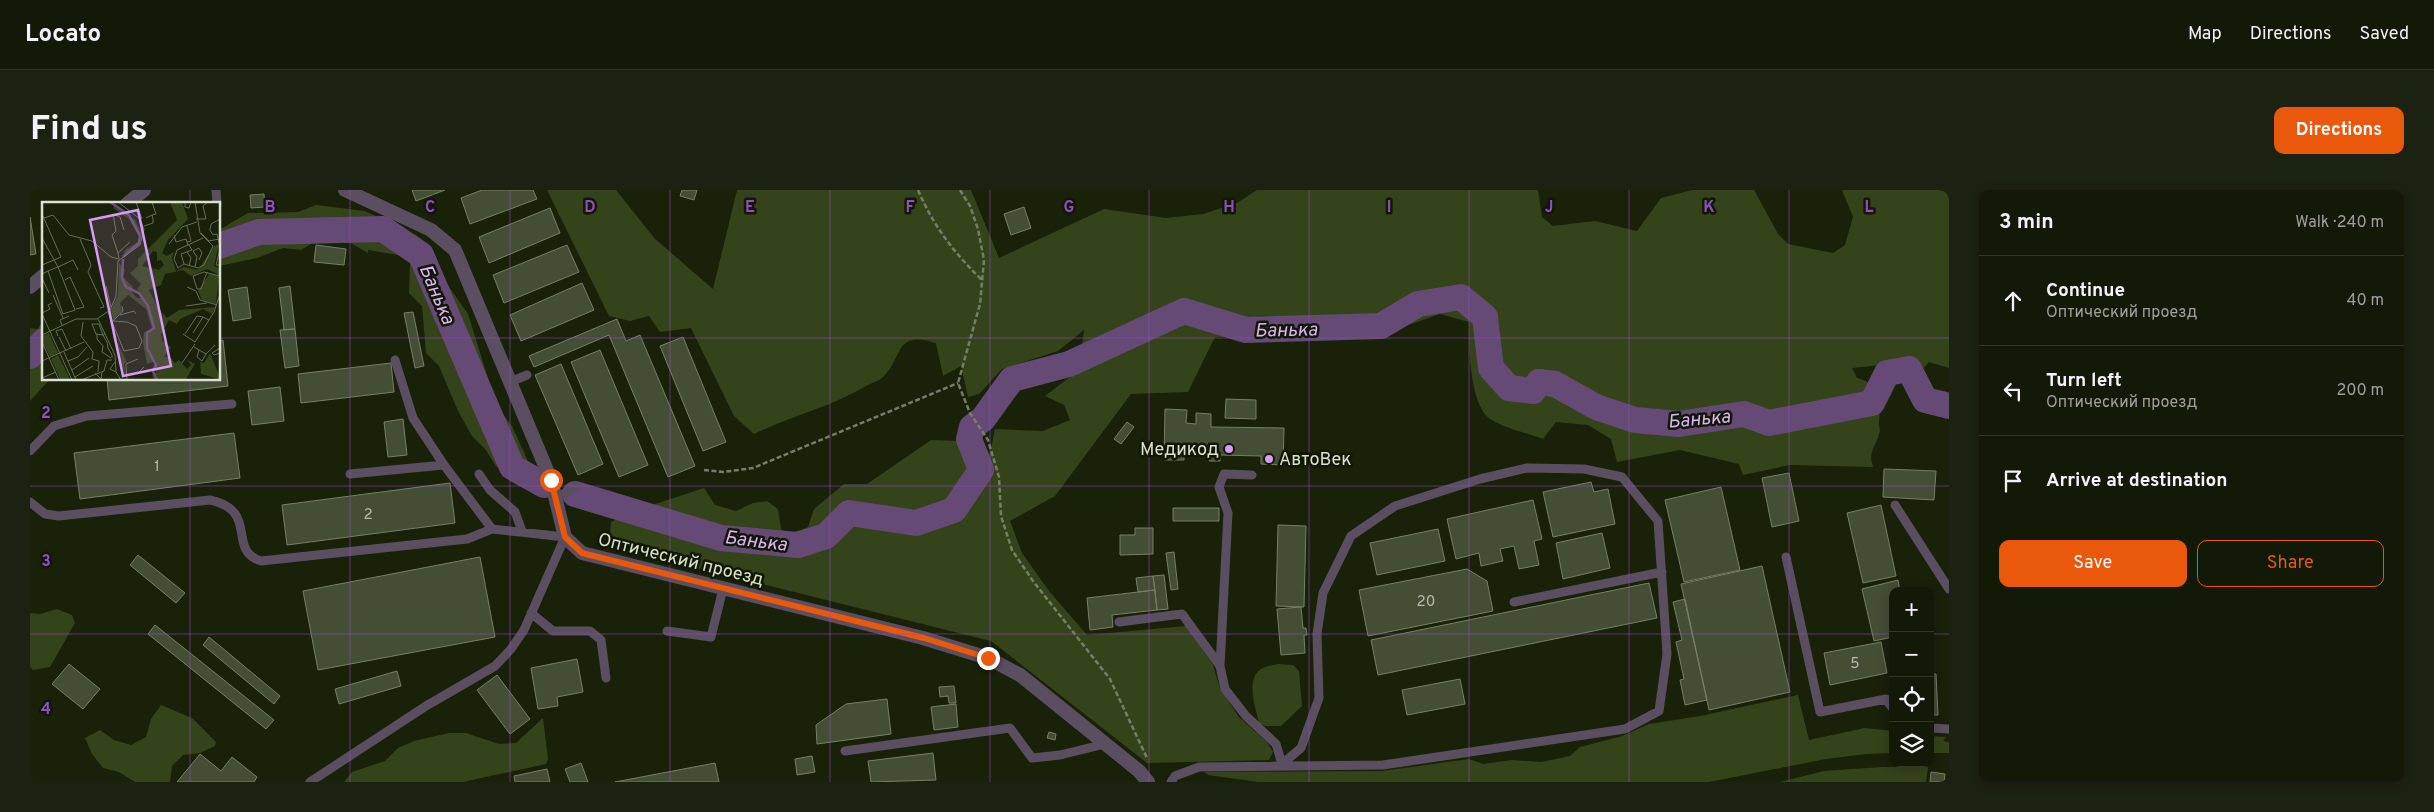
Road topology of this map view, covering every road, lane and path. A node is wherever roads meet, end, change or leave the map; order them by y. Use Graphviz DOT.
graph roads {
  1 [pos="144,190"];
  2 [pos="345,190"];
  3 [pos="918,190"];
  4 [pos="960,190"];
  5 [pos="130,202"];
  6 [pos="42,277"];
  7 [pos="983,281"];
  8 [pos="30,287"];
  9 [pos="396,360"];
  10 [pos="528,374"];
  11 [pos="510,382"];
  12 [pos="958,383"];
  13 [pos="232,404"];
  14 [pos="30,451"];
  15 [pos="444,465"];
  16 [pos="704,470"];
  17 [pos="350,474"];
  18 [pos="479,474"];
  19 [pos="1252,475"];
  20 [pos="575,486"];
  21 [pos="556,500"];
  22 [pos="30,502"];
  23 [pos="1895,505"];
  24 [pos="492,529"];
  25 [pos="522,531"];
  26 [pos="565,537"];
  27 [pos="1786,557"];
  28 [pos="1662,572"];
  29 [pos="723,589"];
  30 [pos="1949,589"];
  31 [pos="1514,602"];
  32 [pos="531,613"];
  33 [pos="1119,622"];
  34 [pos="667,631"];
  35 [pos="1220,666"];
  36 [pos="606,678"];
  37 [pos="1889,703"];
  38 [pos="1934,728"];
  39 [pos="1949,730"];
  40 [pos="1105,744"];
  41 [pos="845,752"];
  42 [pos="1147,758"];
  43 [pos="1282,764"];
  44 [pos="310,782"];
  45 [pos="1148,782"];
  46 [pos="1171,782"];
  1 -- 5 [label="street"];
  2 -- 11 [label="street"];
  3 -- 7 [label="path"];
  4 -- 7 [label="path"];
  6 -- 8 [label="street"];
  7 -- 12 [label="path"];
  9 -- 15 [label="lane"];
  10 -- 11 [label="lane"];
  11 -- 21 [label="street"];
  12 -- 16 [label="path"];
  12 -- 42 [label="path"];
  13 -- 14 [label="lane"];
  15 -- 17 [label="lane"];
  15 -- 24 [label="lane"];
  18 -- 25 [label="lane"];
  19 -- 35 [label="lane"];
  20 -- 21 [label="lane"];
  21 -- 26 [label="street"];
  22 -- 24 [label="lane"];
  23 -- 30 [label="lane"];
  24 -- 25 [label="lane"];
  25 -- 26 [label="lane"];
  26 -- 29 [label="street, Оптический проезд"];
  26 -- 32 [label="lane"];
  27 -- 37 [label="lane"];
  28 -- 31 [label="lane"];
  28 -- 43 [label="lane"];
  28 -- 43 [label="lane"];
  29 -- 34 [label="lane"];
  29 -- 40 [label="street, Оптический проезд"];
  32 -- 36 [label="lane"];
  32 -- 44 [label="lane"];
  33 -- 35 [label="lane"];
  35 -- 43 [label="lane"];
  38 -- 39 [label="lane"];
  40 -- 41 [label="lane"];
  40 -- 45 [label="street, Оптический проезд"];
  43 -- 46 [label="lane"];
}
